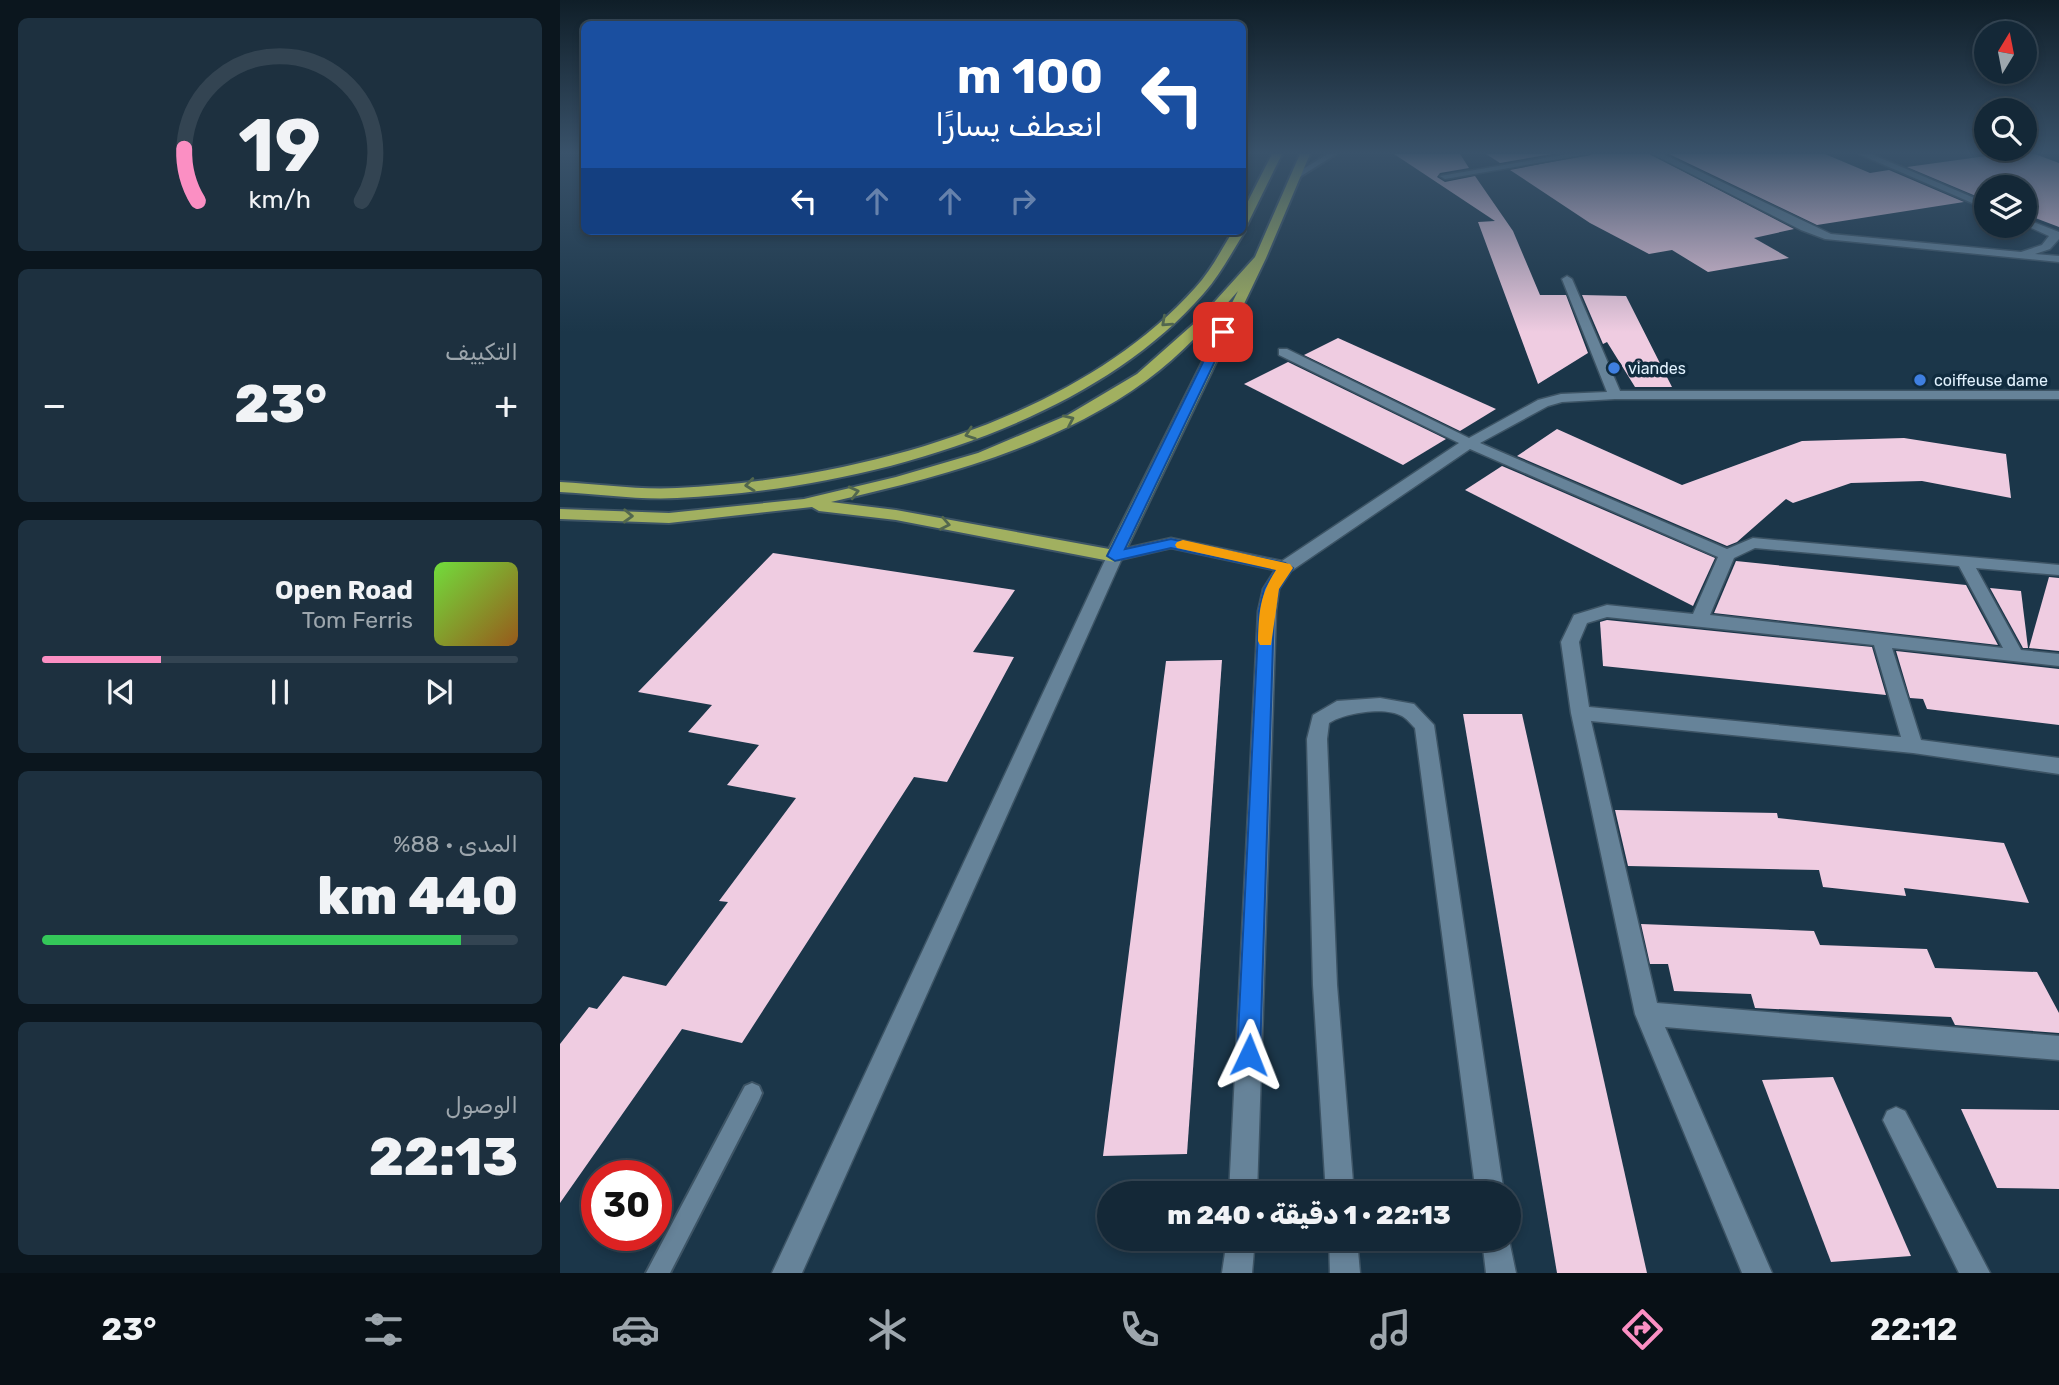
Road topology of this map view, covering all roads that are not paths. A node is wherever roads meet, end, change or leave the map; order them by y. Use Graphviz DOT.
graph roads {
  1 [pos="1280,213"];
  2 [pos="1776,213"];
  3 [pos="2037,227"];
  4 [pos="1236,235"];
  5 [pos="2057,235"];
  6 [pos="2012,255"];
  7 [pos="1260,258"];
  8 [pos="2059,259"];
  9 [pos="1567,279"];
  10 [pos="1283,352"];
  11 [pos="1615,395"];
  12 [pos="2059,395"];
  13 [pos="1469,443"];
  14 [pos="560,487"];
  15 [pos="804,504"];
  16 [pos="560,514"];
  17 [pos="1727,555"];
  18 [pos="1115,556"];
  19 [pos="1965,563"];
  20 [pos="1285,568"];
  21 [pos="2059,570"];
  22 [pos="1699,620"];
  23 [pos="1881,639"];
  24 [pos="2016,656"];
  25 [pos="2059,660"];
  26 [pos="1580,713"];
  27 [pos="1913,746"];
  28 [pos="2059,766"];
  29 [pos="1647,1014"];
  30 [pos="2059,1048"];
  31 [pos="752,1093"];
  32 [pos="1896,1121"];
  33 [pos="1244,1181"];
  34 [pos="1339,1181"];
  35 [pos="1488,1181"];
  36 [pos="1240,1251"];
  37 [pos="1344,1251"];
  38 [pos="1498,1251"];
  39 [pos="657,1273"];
  40 [pos="787,1273"];
  41 [pos="1237,1273"];
  42 [pos="1345,1273"];
  43 [pos="1501,1273"];
  44 [pos="1757,1273"];
  45 [pos="1975,1273"];
  1 -- 7 [label="highway"];
  2 -- 6 [label="street"];
  3 -- 5 [label="street"];
  4 -- 14 [label="highway, one-way"];
  5 -- 6 [label="street"];
  6 -- 8 [label="street"];
  15 -- 7 [label="highway, one-way"];
  7 -- 18 [label="highway"];
  9 -- 11 [label="street"];
  10 -- 13 [label="street"];
  11 -- 12 [label="street"];
  11 -- 13 [label="street"];
  13 -- 17 [label="street"];
  13 -- 20 [label="street"];
  16 -- 15 [label="highway, one-way"];
  15 -- 18 [label="highway, one-way"];
  17 -- 19 [label="street"];
  17 -- 22 [label="street"];
  18 -- 20 [label="street"];
  18 -- 40 [label="street"];
  19 -- 21 [label="street"];
  19 -- 24 [label="street"];
  20 -- 33 [label="street"];
  22 -- 23 [label="street"];
  22 -- 26 [label="street"];
  23 -- 24 [label="street"];
  23 -- 27 [label="street"];
  24 -- 25 [label="street"];
  26 -- 27 [label="street"];
  26 -- 29 [label="street"];
  27 -- 28 [label="street"];
  29 -- 30 [label="street"];
  29 -- 44 [label="street"];
  31 -- 39 [label="lane"];
  32 -- 45 [label="street"];
  34 -- 35 [label="street"];
  36 -- 41 [label="street"];
  37 -- 42 [label="street"];
  38 -- 43 [label="street"];
}
